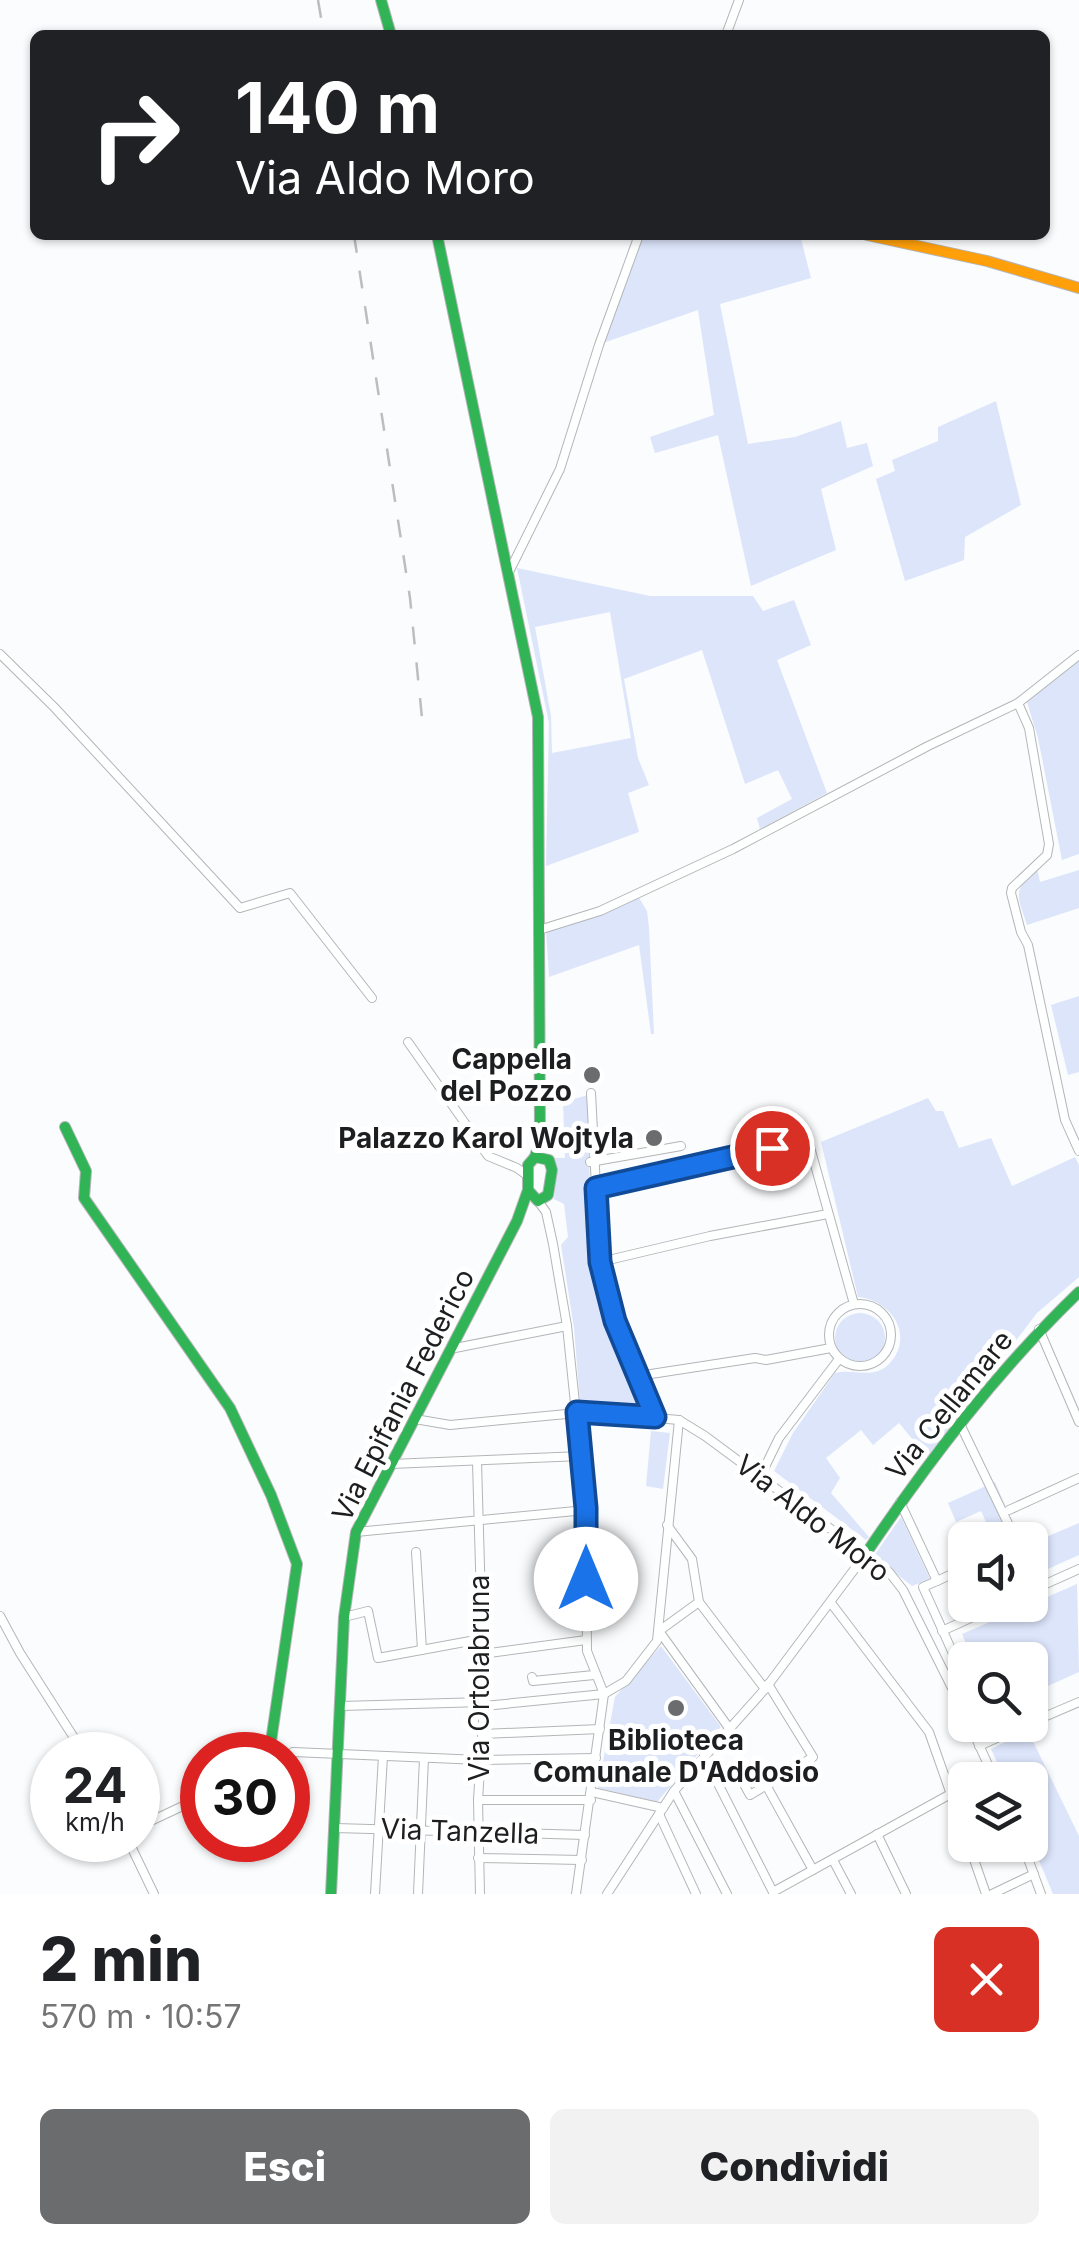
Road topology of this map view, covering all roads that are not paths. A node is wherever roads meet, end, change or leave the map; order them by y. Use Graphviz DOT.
graph roads {
  1 [pos="381,0"];
  2 [pos="738,0"];
  3 [pos="390,30"];
  4 [pos="728,30"];
  5 [pos="439,240"];
  6 [pos="637,240"];
  7 [pos="890,240"];
  8 [pos="1079,288"];
  9 [pos="509,572"];
  10 [pos="0,654"];
  11 [pos="1079,655"];
  12 [pos="1018,703"];
  13 [pos="540,930"];
  14 [pos="372,998"];
  15 [pos="408,1042"];
  16 [pos="591,1093"];
  17 [pos="65,1127"];
  18 [pos="681,1146"];
  19 [pos="1079,1151"];
  20 [pos="537,1159"];
  21 [pos="503,1162"];
  22 [pos="592,1162"];
  23 [pos="528,1176"];
  24 [pos="596,1188"];
  25 [pos="528,1190"];
  26 [pos="541,1198"];
  27 [pos="828,1214"];
  28 [pos="517,1221"];
  29 [pos="600,1262"];
  30 [pos="1079,1292"];
  31 [pos="854,1304"];
  32 [pos="567,1326"];
  33 [pos="1039,1328"];
  34 [pos="831,1348"];
  35 [pos="450,1349"];
  36 [pos="838,1359"];
  37 [pos="638,1376"];
  38 [pos="577,1412"];
  39 [pos="655,1417"];
  40 [pos="414,1419"];
  41 [pos="679,1420"];
  42 [pos="1079,1422"];
  43 [pos="960,1424"];
  44 [pos="582,1456"];
  45 [pos="476,1462"];
  46 [pos="392,1464"];
  47 [pos="760,1477"];
  48 [pos="1079,1478"];
  49 [pos="900,1502"];
  50 [pos="586,1510"];
  51 [pos="1010,1510"];
  52 [pos="479,1519"];
  53 [pos="1008,1522"];
  54 [pos="667,1525"];
  55 [pos="356,1532"];
  56 [pos="416,1552"];
  57 [pos="865,1555"];
  58 [pos="1079,1569"];
  59 [pos="948,1576"];
  60 [pos="937,1581"];
  61 [pos="1048,1583"];
  62 [pos="699,1602"];
  63 [pos="831,1602"];
  64 [pos="0,1616"];
  65 [pos="344,1617"];
  66 [pos="962,1622"];
  67 [pos="659,1631"];
  68 [pos="942,1631"];
  69 [pos="481,1638"];
  70 [pos="586,1640"];
  71 [pos="948,1644"];
  72 [pos="422,1650"];
  73 [pos="482,1654"];
  74 [pos="594,1675"];
  75 [pos="532,1677"];
  76 [pos="948,1680"];
  77 [pos="767,1686"];
  78 [pos="604,1694"];
  79 [pos="1079,1702"];
  80 [pos="484,1704"];
  81 [pos="342,1706"];
  82 [pos="1048,1715"];
  83 [pos="729,1728"];
  84 [pos="600,1729"];
  85 [pos="71,1732"];
  86 [pos="272,1732"];
  87 [pos="482,1734"];
  88 [pos="977,1742"];
  89 [pos="988,1742"];
  90 [pos="979,1746"];
  91 [pos="310,1753"];
  92 [pos="339,1754"];
  93 [pos="383,1756"];
  94 [pos="704,1756"];
  95 [pos="424,1758"];
  96 [pos="596,1758"];
  97 [pos="480,1760"];
  98 [pos="986,1762"];
  99 [pos="714,1776"];
  100 [pos="766,1785"];
  101 [pos="948,1785"];
  102 [pos="674,1791"];
  103 [pos="948,1795"];
  104 [pos="592,1796"];
  105 [pos="478,1800"];
  106 [pos="661,1811"];
  107 [pos="334,1828"];
  108 [pos="378,1829"];
  109 [pos="420,1830"];
  110 [pos="478,1833"];
  111 [pos="877,1834"];
  112 [pos="586,1835"];
  113 [pos="478,1858"];
  114 [pos="582,1860"];
  115 [pos="833,1860"];
  116 [pos="139,1862"];
  117 [pos="976,1862"];
  118 [pos="1029,1862"];
  119 [pos="813,1870"];
  120 [pos="1034,1874"];
  121 [pos="773,1893"];
  122 [pos="154,1894"];
  123 [pos="331,1894"];
  124 [pos="375,1894"];
  125 [pos="418,1894"];
  126 [pos="480,1894"];
  127 [pos="576,1894"];
  128 [pos="607,1894"];
  129 [pos="696,1894"];
  130 [pos="727,1894"];
  131 [pos="851,1894"];
  132 [pos="906,1894"];
  133 [pos="989,1894"];
  134 [pos="1041,1894"];
  1 -- 3 [label="main road"];
  2 -- 4 [label="street"];
  5 -- 9 [label="main road"];
  6 -- 9 [label="street"];
  7 -- 8 [label="main road"];
  9 -- 13 [label="main road"];
  10 -- 14 [label="street"];
  11 -- 12 [label="street"];
  12 -- 13 [label="street"];
  12 -- 19 [label="street"];
  13 -- 20 [label="main road"];
  15 -- 21 [label="street"];
  16 -- 22 [label="street"];
  17 -- 86 [label="main road"];
  18 -- 22 [label="street"];
  20 -- 21 [label="street"];
  20 -- 23 [label="main road, Via Epifania Federico"];
  20 -- 26 [label="main road"];
  21 -- 23 [label="street"];
  22 -- 24 [label="street"];
  23 -- 25 [label="main road, Via Epifania Federico"];
  24 -- 27 [label="street"];
  24 -- 29 [label="street"];
  25 -- 26 [label="main road"];
  25 -- 28 [label="main road, Via Epifania Federico"];
  26 -- 28 [label="main road, Via Epifania Federico"];
  26 -- 32 [label="street"];
  27 -- 29 [label="street"];
  27 -- 31 [label="street"];
  28 -- 35 [label="main road, Via Epifania Federico"];
  29 -- 37 [label="street"];
  30 -- 33 [label="main road, Via Cellamare"];
  31 -- 34 [label="street"];
  31 -- 36 [label="street"];
  32 -- 35 [label="street"];
  32 -- 38 [label="street"];
  33 -- 42 [label="street"];
  33 -- 43 [label="main road, Via Cellamare"];
  34 -- 36 [label="street"];
  34 -- 37 [label="street"];
  35 -- 40 [label="main road, Via Epifania Federico"];
  36 -- 47 [label="street"];
  37 -- 39 [label="street"];
  38 -- 39 [label="street, Via Aldo Moro"];
  38 -- 40 [label="street, Via Aldo Moro"];
  38 -- 44 [label="street"];
  39 -- 41 [label="street, Via Aldo Moro"];
  40 -- 46 [label="main road, Via Epifania Federico"];
  41 -- 47 [label="street, Via Aldo Moro"];
  41 -- 54 [label="street"];
  43 -- 49 [label="main road, Via Cellamare"];
  43 -- 53 [label="street"];
  44 -- 45 [label="street"];
  44 -- 50 [label="street"];
  45 -- 46 [label="street"];
  45 -- 52 [label="street, Via Ortolabruna"];
  46 -- 55 [label="main road, Via Epifania Federico"];
  47 -- 57 [label="street, Via Aldo Moro"];
  48 -- 51 [label="street"];
  49 -- 57 [label="main road, Via Cellamare"];
  49 -- 60 [label="street"];
  50 -- 52 [label="street"];
  50 -- 70 [label="street"];
  52 -- 55 [label="street"];
  52 -- 69 [label="street, Via Ortolabruna"];
  54 -- 62 [label="street"];
  54 -- 67 [label="street"];
  55 -- 65 [label="main road, Via Epifania Federico"];
  56 -- 72 [label="street"];
  57 -- 63 [label="street"];
  57 -- 76 [label="street, Via Aldo Moro"];
  58 -- 61 [label="street"];
  59 -- 60 [label="street"];
  60 -- 68 [label="street"];
  62 -- 67 [label="street"];
  62 -- 77 [label="street"];
  63 -- 77 [label="street"];
  63 -- 101 [label="street"];
  64 -- 85 [label="street"];
  65 -- 72 [label="street"];
  65 -- 81 [label="main road, Via Epifania Federico"];
  66 -- 68 [label="street"];
  67 -- 78 [label="street"];
  67 -- 83 [label="street"];
  68 -- 71 [label="street"];
  69 -- 72 [label="street"];
  69 -- 73 [label="street, Via Ortolabruna"];
  70 -- 73 [label="street"];
  70 -- 74 [label="street"];
  73 -- 80 [label="street, Via Ortolabruna"];
  74 -- 75 [label="street"];
  74 -- 78 [label="street"];
  77 -- 83 [label="street"];
  77 -- 100 [label="street"];
  78 -- 80 [label="street"];
  78 -- 84 [label="street"];
  79 -- 82 [label="street"];
  80 -- 81 [label="street"];
  80 -- 87 [label="street, Via Ortolabruna"];
  81 -- 92 [label="main road, Via Epifania Federico"];
  83 -- 94 [label="street"];
  84 -- 87 [label="street"];
  84 -- 96 [label="street"];
  87 -- 97 [label="street, Via Ortolabruna"];
  88 -- 90 [label="street"];
  89 -- 90 [label="street"];
  90 -- 98 [label="street"];
  91 -- 92 [label="street"];
  92 -- 93 [label="street"];
  92 -- 107 [label="main road, Via Epifania Federico"];
  93 -- 95 [label="street"];
  93 -- 108 [label="street"];
  94 -- 99 [label="street"];
  94 -- 102 [label="street"];
  95 -- 97 [label="street"];
  95 -- 109 [label="street"];
  96 -- 97 [label="street"];
  96 -- 104 [label="street"];
  97 -- 105 [label="street, Via Ortolabruna"];
  99 -- 100 [label="street"];
  99 -- 121 [label="street"];
  100 -- 119 [label="street"];
  102 -- 106 [label="street"];
  102 -- 130 [label="street"];
  103 -- 111 [label="street"];
  104 -- 105 [label="street"];
  104 -- 106 [label="street"];
  104 -- 112 [label="street"];
  105 -- 110 [label="street, Via Ortolabruna"];
  106 -- 128 [label="street"];
  106 -- 129 [label="street"];
  107 -- 108 [label="street, Via Tanzella"];
  107 -- 123 [label="main road, Via Epifania Federico"];
  108 -- 109 [label="street, Via Tanzella"];
  108 -- 124 [label="street"];
  109 -- 110 [label="street, Via Tanzella"];
  109 -- 125 [label="street"];
  110 -- 112 [label="street, Via Tanzella"];
  110 -- 113 [label="street, Via Ortolabruna"];
  111 -- 115 [label="street"];
  111 -- 132 [label="street"];
  112 -- 114 [label="street"];
  113 -- 114 [label="street"];
  113 -- 126 [label="street, Via Ortolabruna"];
  114 -- 127 [label="street"];
  115 -- 119 [label="street"];
  115 -- 131 [label="street"];
  116 -- 122 [label="street"];
  117 -- 133 [label="street"];
  118 -- 120 [label="street"];
  119 -- 121 [label="street"];
  120 -- 133 [label="street"];
  120 -- 134 [label="street"];
}
